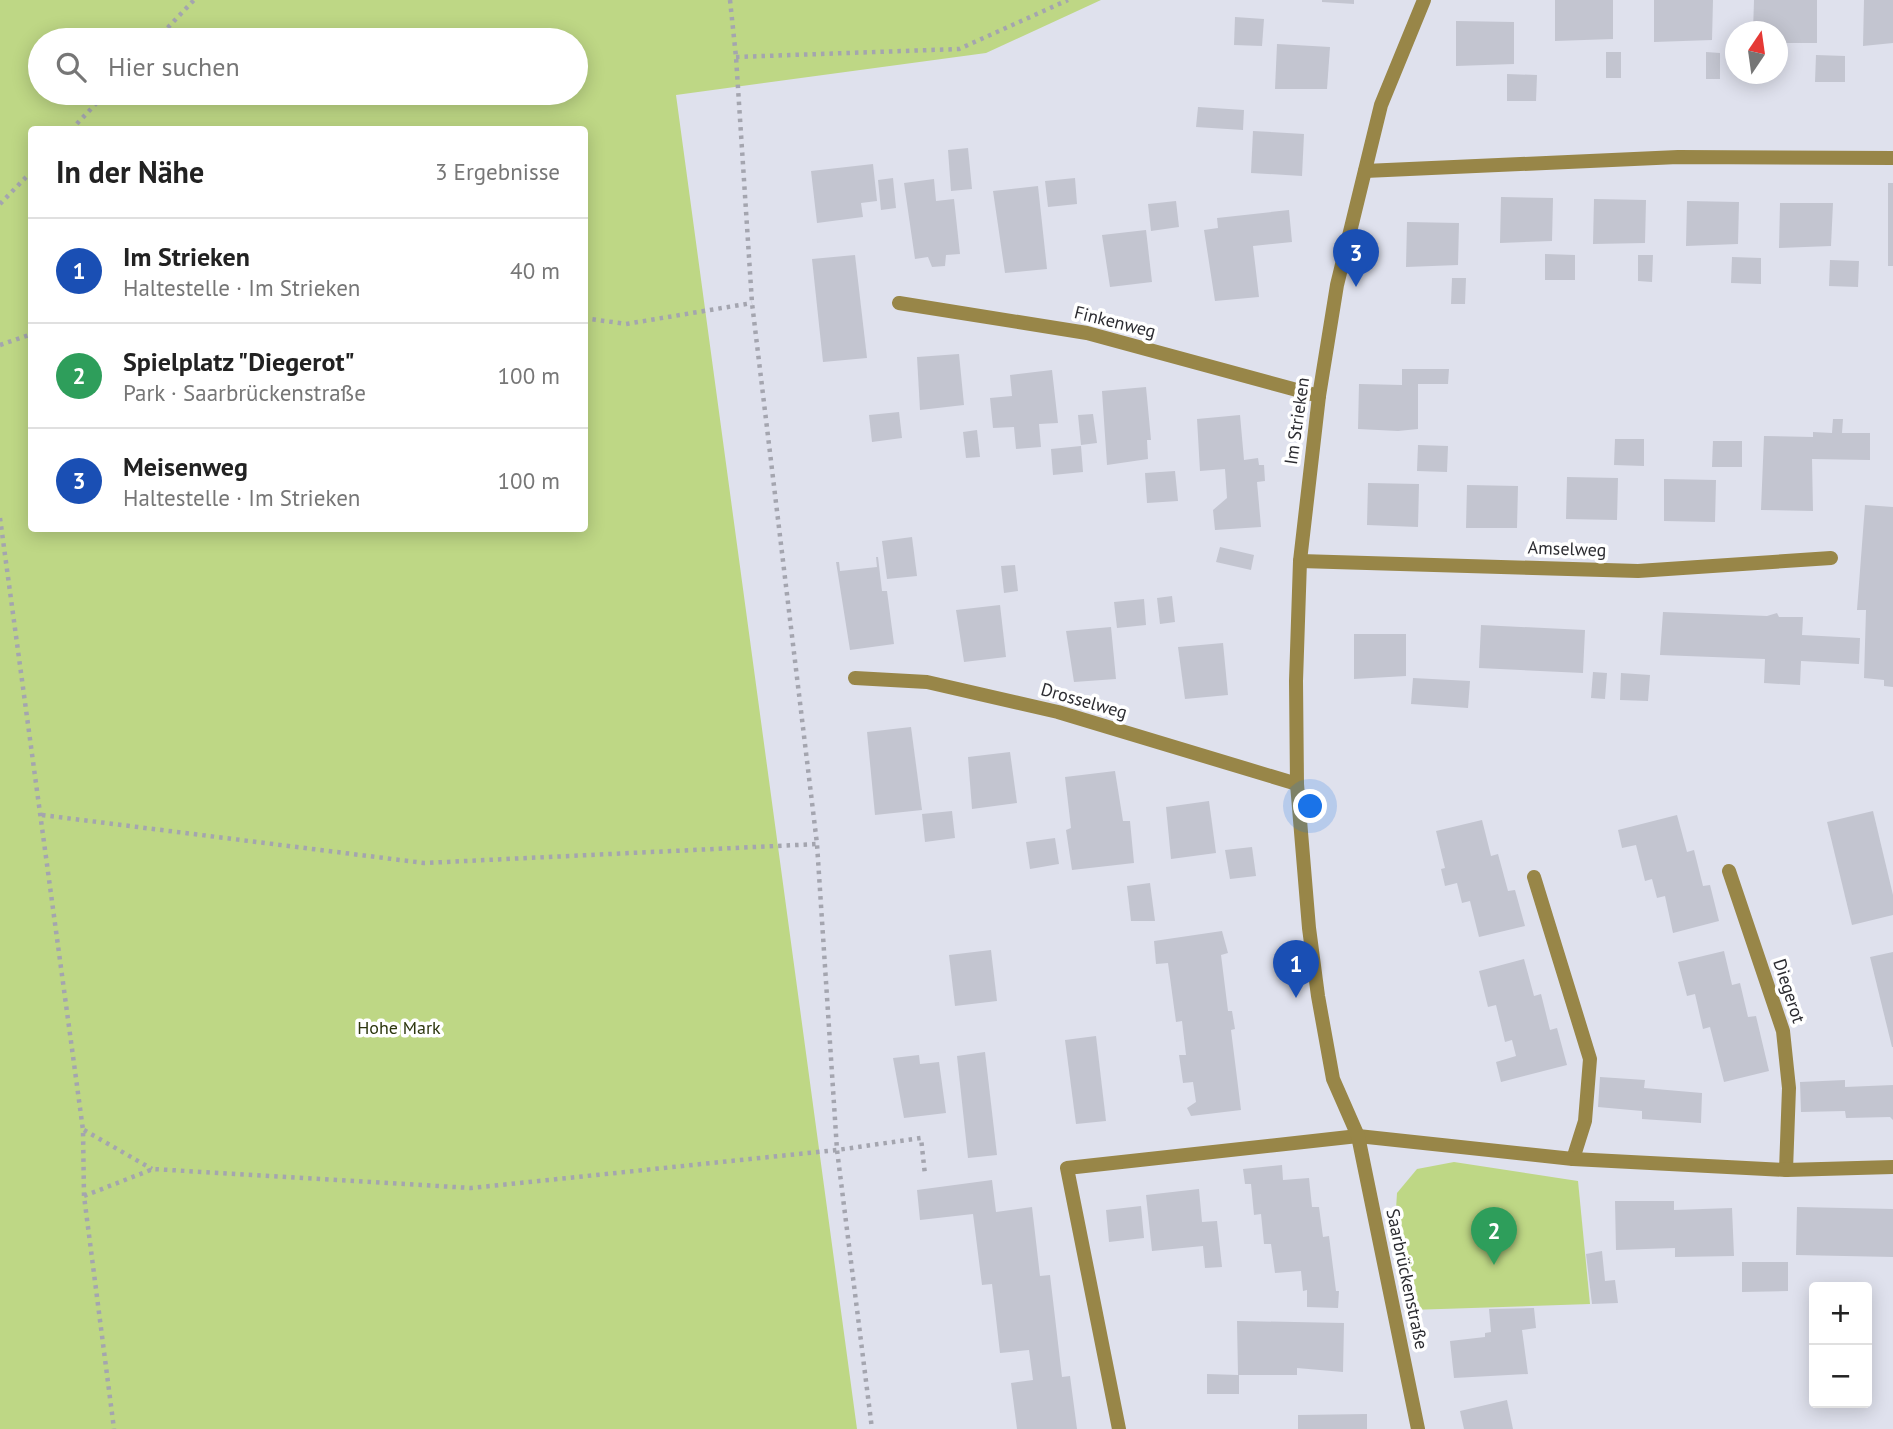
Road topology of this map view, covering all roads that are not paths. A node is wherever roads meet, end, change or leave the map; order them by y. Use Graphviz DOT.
graph roads {
  1 [pos="1424,0"];
  2 [pos="1893,158"];
  3 [pos="1365,171"];
  4 [pos="899,303"];
  5 [pos="1319,396"];
  6 [pos="1831,558"];
  7 [pos="1300,561"];
  8 [pos="855,678"];
  9 [pos="1297,785"];
  10 [pos="1729,871"];
  11 [pos="1534,877"];
  12 [pos="1358,1136"];
  13 [pos="1573,1159"];
  14 [pos="1893,1167"];
  15 [pos="1786,1170"];
  16 [pos="1119,1429"];
  17 [pos="1419,1429"];
  1 -- 3 [label="street, Im Strieken"];
  2 -- 3 [label="street"];
  3 -- 5 [label="street, Im Strieken"];
  4 -- 5 [label="street, Finkenweg"];
  5 -- 7 [label="street, Im Strieken"];
  6 -- 7 [label="street, Amselweg"];
  7 -- 9 [label="street, Im Strieken"];
  8 -- 9 [label="street, Drosselweg"];
  9 -- 12 [label="street, Im Strieken"];
  10 -- 15 [label="street, Diegerot"];
  11 -- 13 [label="street"];
  12 -- 13 [label="street"];
  12 -- 16 [label="street"];
  12 -- 17 [label="street, Saarbrückenstraße"];
  13 -- 15 [label="street"];
  14 -- 15 [label="street"];
}
